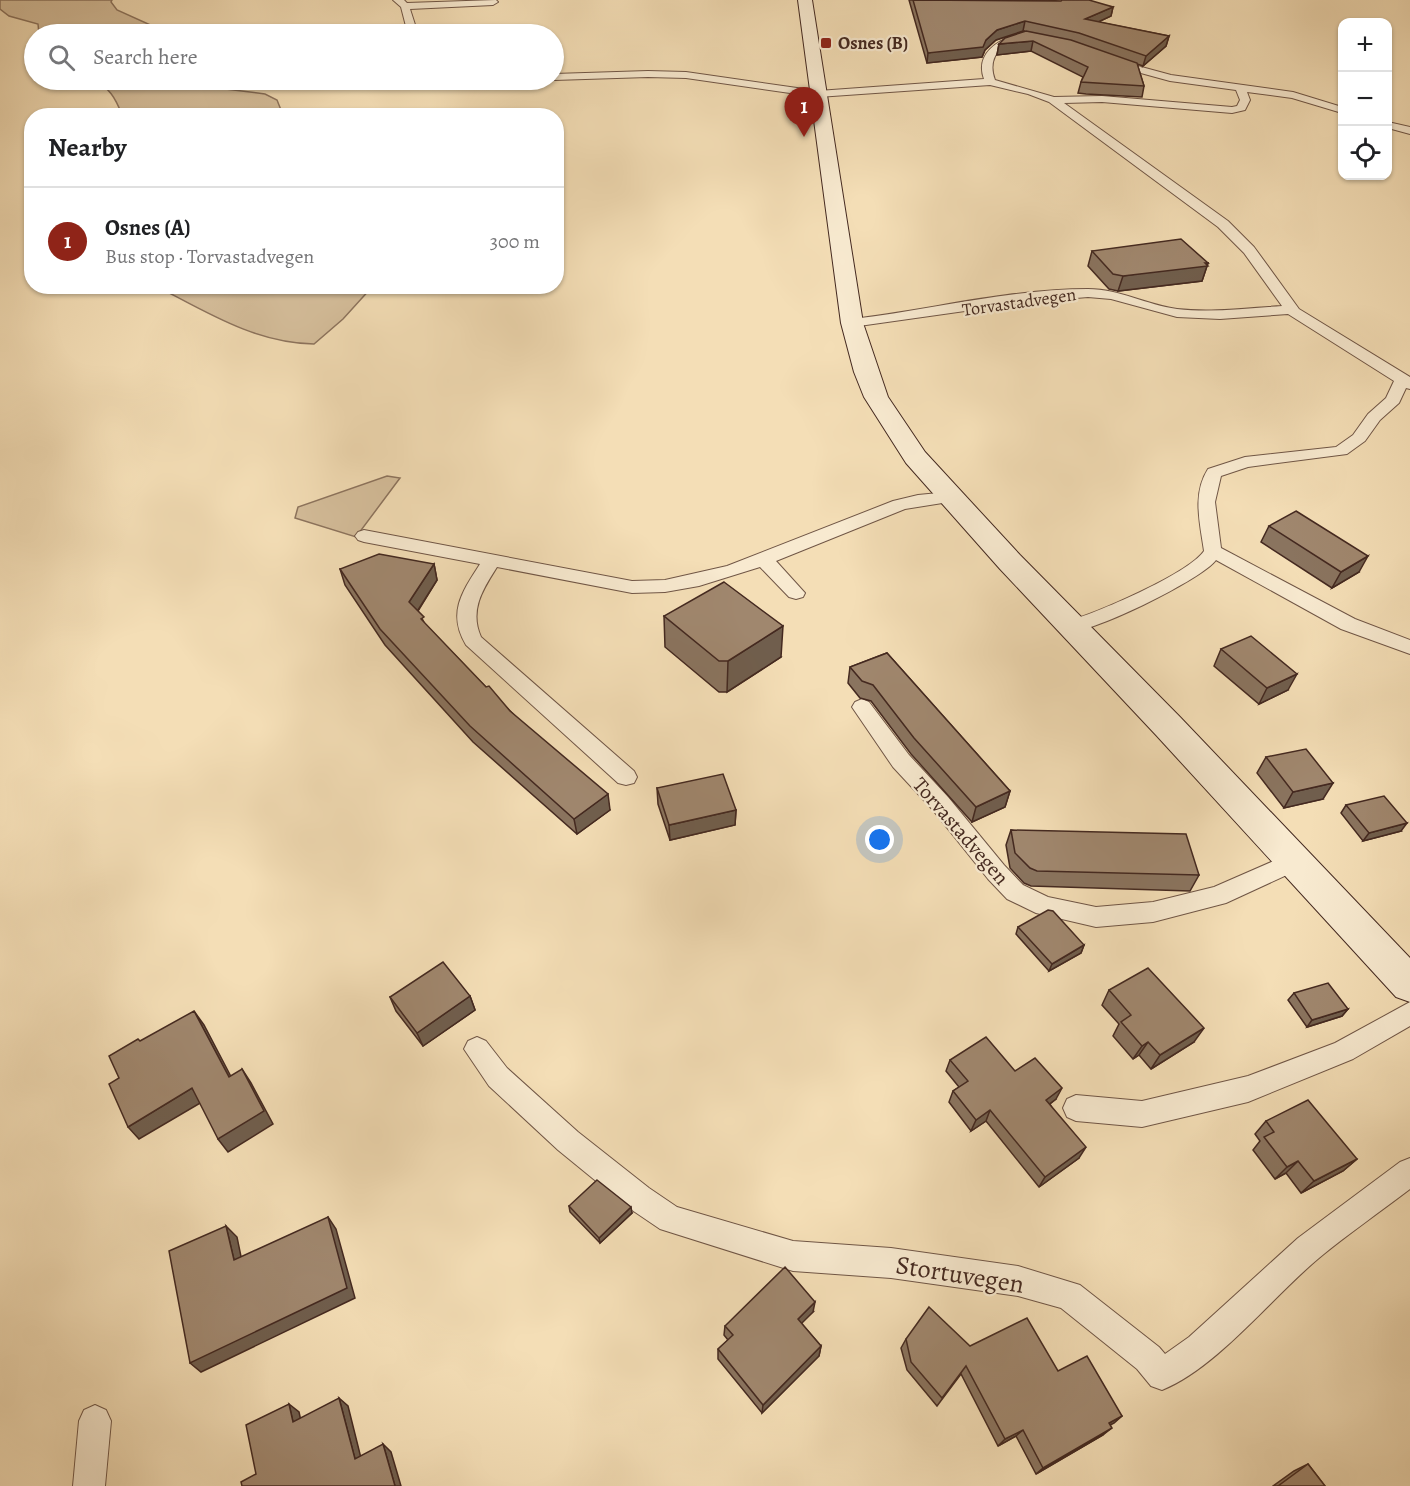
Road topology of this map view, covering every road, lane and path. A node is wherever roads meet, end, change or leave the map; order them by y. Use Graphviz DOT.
graph roads {
  1 [pos="805,0"];
  2 [pos="493,2"];
  3 [pos="402,3"];
  4 [pos="409,24"];
  5 [pos="1035,38"];
  6 [pos="1106,58"];
  7 [pos="564,77"];
  8 [pos="990,82"];
  9 [pos="1240,88"];
  10 [pos="818,94"];
  11 [pos="1053,100"];
  12 [pos="1338,109"];
  13 [pos="1392,126"];
  14 [pos="1410,131"];
  15 [pos="1291,309"];
  16 [pos="852,323"];
  17 [pos="1407,380"];
  18 [pos="949,497"];
  19 [pos="364,536"];
  20 [pos="1213,551"];
  21 [pos="763,559"];
  22 [pos="492,560"];
  23 [pos="795,592"];
  24 [pos="1072,627"];
  25 [pos="1410,647"];
  26 [pos="862,707"];
  27 [pos="626,777"];
  28 [pos="1294,861"];
  29 [pos="1410,985"];
  30 [pos="1410,1013"];
  31 [pos="477,1049"];
  32 [pos="1076,1108"];
  33 [pos="1410,1172"];
  34 [pos="95,1421"];
  35 [pos="89,1486"];
  1 -- 10 [label="main road"];
  2 -- 3 [label="lane"];
  3 -- 4 [label="lane"];
  5 -- 8 [label="lane"];
  6 -- 9 [label="lane"];
  7 -- 10 [label="lane"];
  8 -- 10 [label="lane"];
  8 -- 11 [label="lane"];
  9 -- 11 [label="lane"];
  9 -- 12 [label="lane"];
  10 -- 16 [label="main road"];
  11 -- 15 [label="lane"];
  13 -- 14 [label="lane"];
  15 -- 16 [label="lane, Torvastadvegen"];
  15 -- 17 [label="lane"];
  16 -- 18 [label="main road"];
  17 -- 20 [label="lane"];
  18 -- 21 [label="lane"];
  18 -- 24 [label="main road"];
  19 -- 22 [label="lane"];
  20 -- 24 [label="lane"];
  20 -- 25 [label="lane"];
  21 -- 22 [label="lane"];
  21 -- 23 [label="lane"];
  22 -- 27 [label="lane"];
  24 -- 28 [label="main road"];
  26 -- 28 [label="lane, Torvastadvegen"];
  28 -- 29 [label="main road"];
  30 -- 32 [label="lane"];
  31 -- 33 [label="lane, Stortuvegen"];
  34 -- 35 [label="lane"];
}
